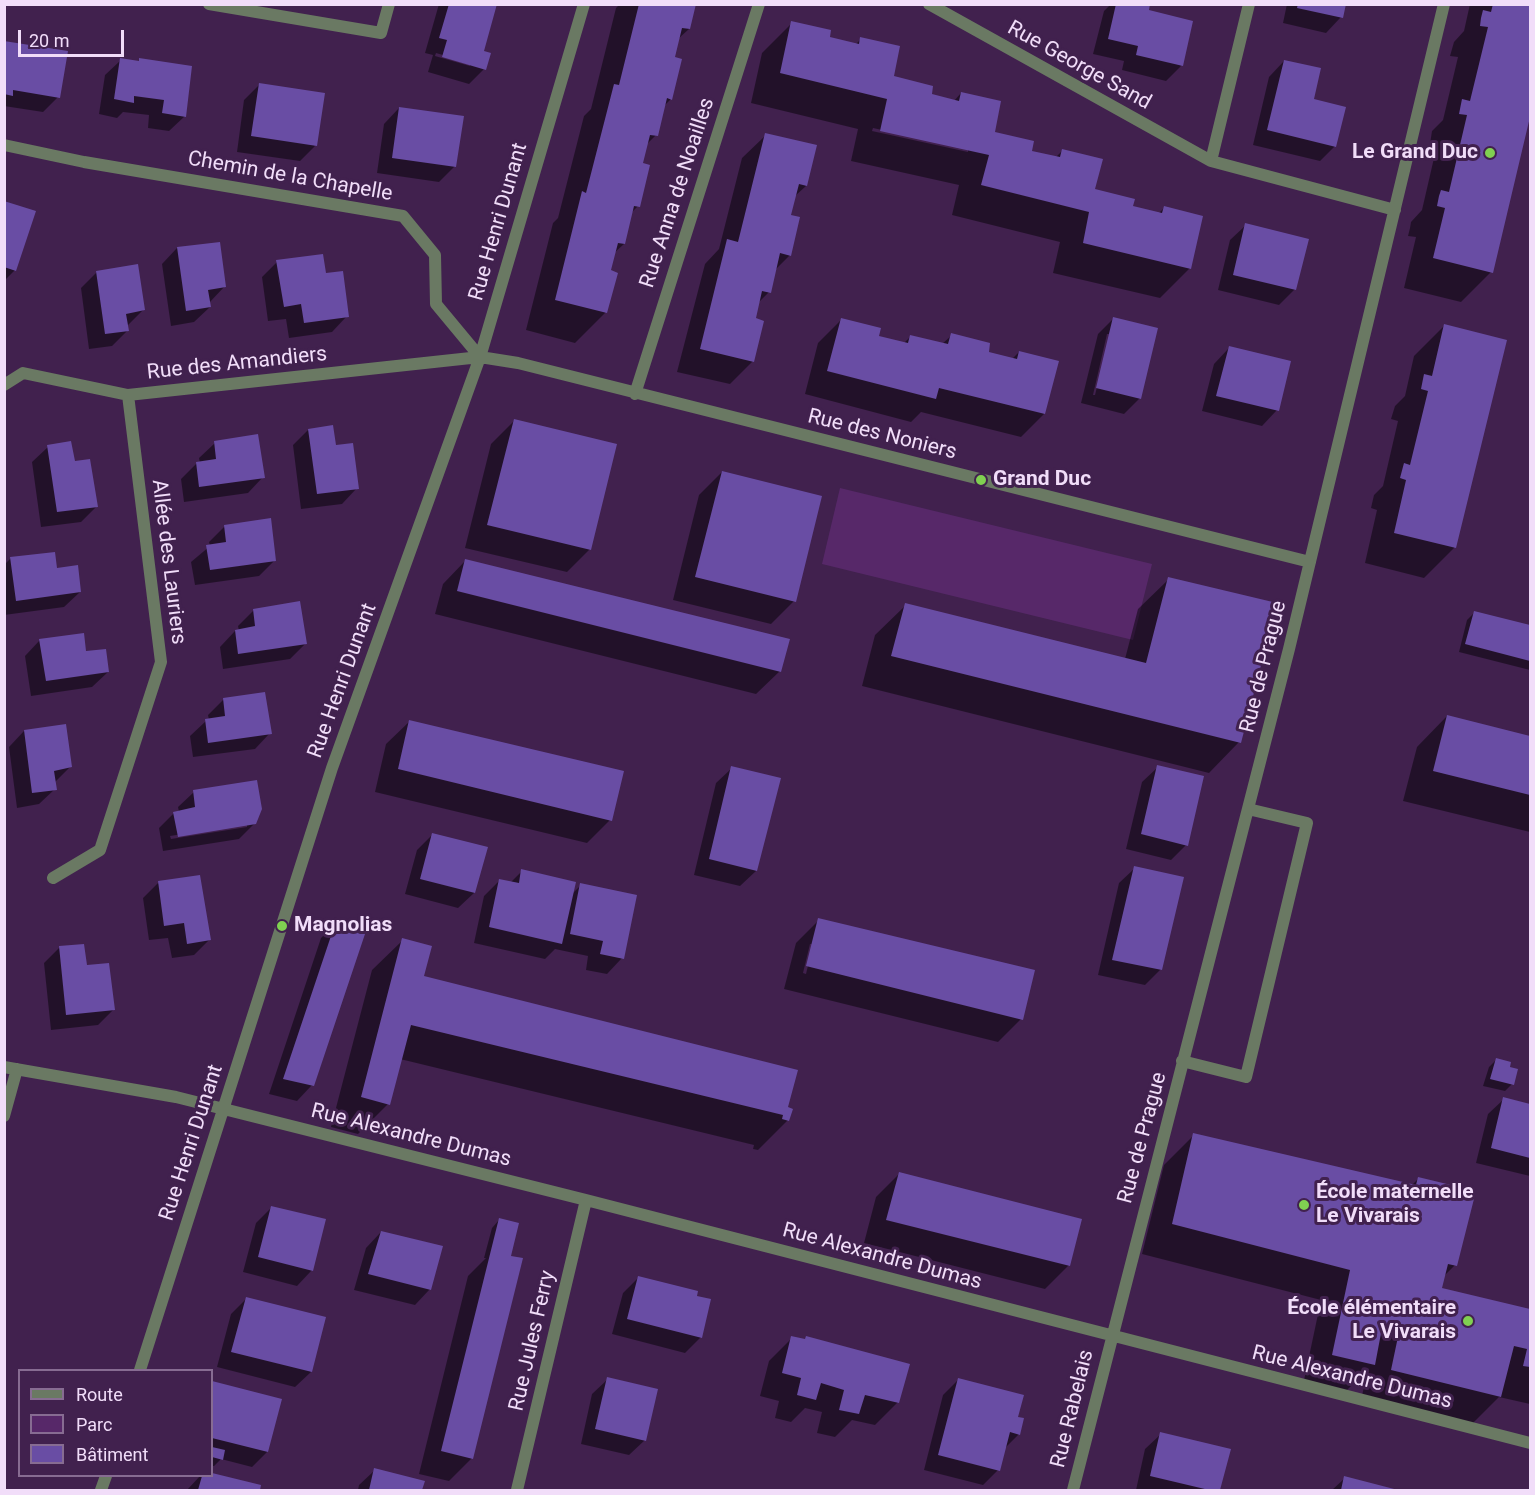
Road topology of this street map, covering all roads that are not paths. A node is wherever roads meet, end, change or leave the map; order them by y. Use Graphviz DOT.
graph roads {
  1 [pos="209,4"];
  2 [pos="389,4"];
  3 [pos="584,4"];
  4 [pos="759,4"];
  5 [pos="929,4"];
  6 [pos="1249,4"];
  7 [pos="1444,4"];
  8 [pos="4,145"];
  9 [pos="1211,161"];
  10 [pos="1395,210"];
  11 [pos="480,357"];
  12 [pos="4,385"];
  13 [pos="635,394"];
  14 [pos="128,395"];
  15 [pos="1310,562"];
  16 [pos="1248,809"];
  17 [pos="53,878"];
  18 [pos="1182,1061"];
  19 [pos="11,1068"];
  20 [pos="223,1109"];
  21 [pos="4,1116"];
  22 [pos="586,1200"];
  23 [pos="1112,1337"];
  24 [pos="141,1369"];
  25 [pos="1530,1443"];
  26 [pos="517,1491"];
  27 [pos="1073,1491"];
  1 -- 2 [label="street"];
  3 -- 11 [label="street, Rue Henri Dunant"];
  4 -- 13 [label="street, Rue Anna de Noailles"];
  5 -- 9 [label="street, Rue George Sand"];
  6 -- 9 [label="street"];
  7 -- 10 [label="street, Rue de Prague"];
  8 -- 11 [label="street, Chemin de la Chapelle"];
  9 -- 10 [label="street, Rue George Sand"];
  10 -- 15 [label="street, Rue de Prague"];
  11 -- 13 [label="street, Rue des Noniers"];
  11 -- 14 [label="street, Rue des Amandiers"];
  11 -- 20 [label="street, Rue Henri Dunant"];
  12 -- 14 [label="street, Rue des Amandiers"];
  13 -- 15 [label="street, Rue des Noniers"];
  14 -- 17 [label="street, Allée des Lauriers"];
  15 -- 16 [label="street, Rue de Prague"];
  16 -- 18 [label="street, Rue de Prague"];
  16 -- 18 [label="street"];
  18 -- 23 [label="street, Rue de Prague"];
  19 -- 20 [label="street, Rue Alexandre Dumas"];
  19 -- 21 [label="street"];
  20 -- 22 [label="street, Rue Alexandre Dumas"];
  20 -- 24 [label="street, Rue Henri Dunant"];
  22 -- 23 [label="street, Rue Alexandre Dumas"];
  22 -- 26 [label="street, Rue Jules Ferry"];
  23 -- 25 [label="street, Rue Alexandre Dumas"];
  23 -- 27 [label="street, Rue Rabelais"];
}
